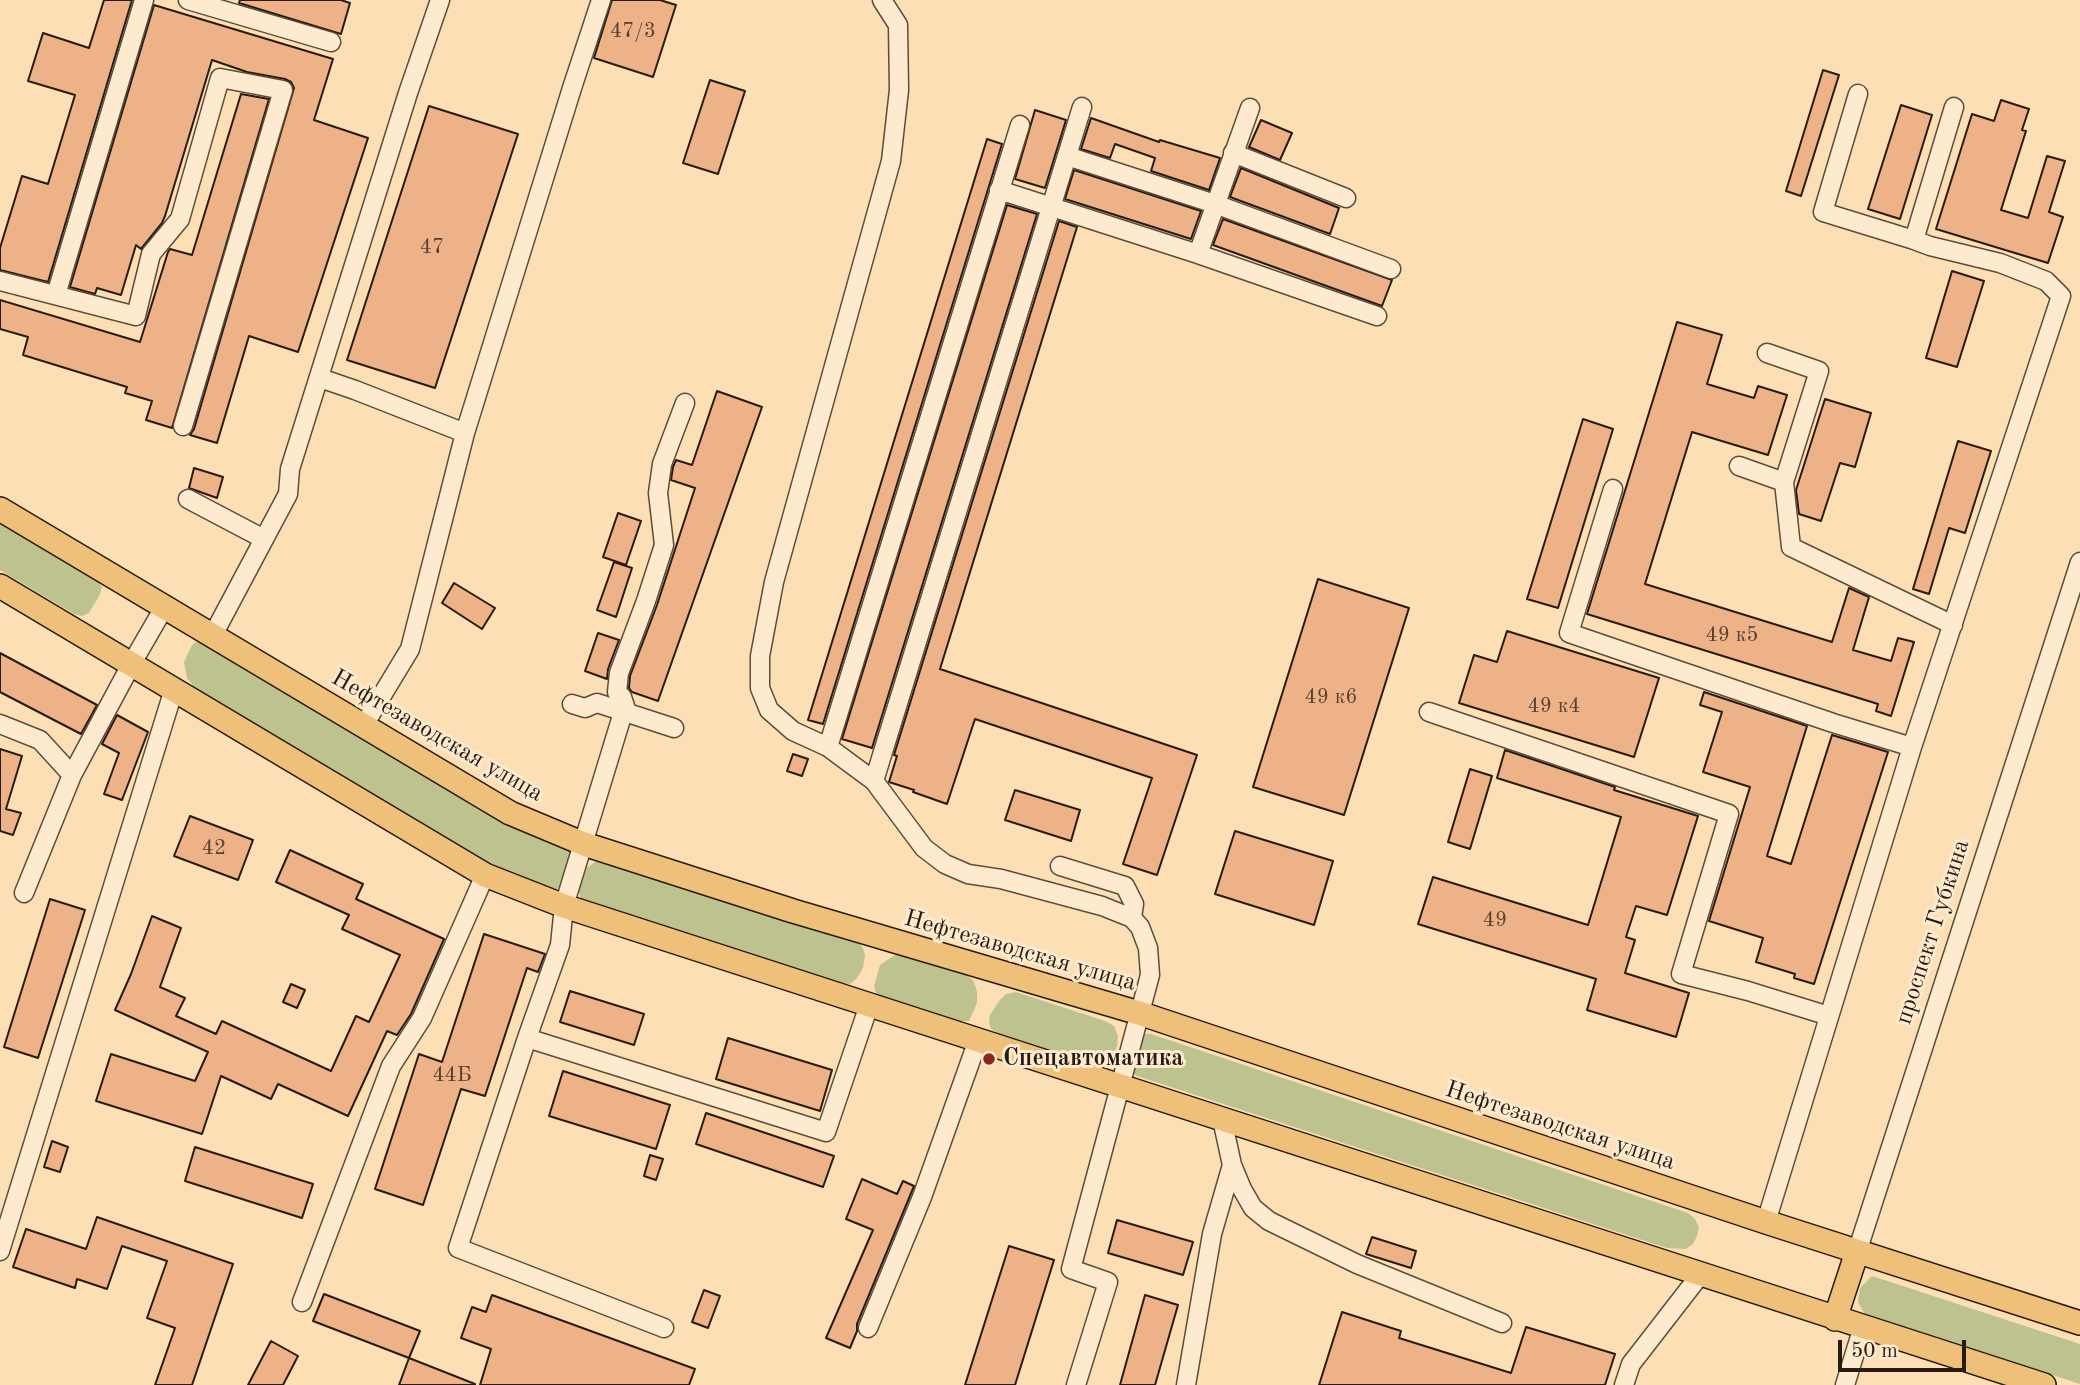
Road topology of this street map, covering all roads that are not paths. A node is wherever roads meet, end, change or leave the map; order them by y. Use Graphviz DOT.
graph roads {
  1 [pos="144,0"];
  2 [pos="188,0"];
  3 [pos="440,0"];
  4 [pos="601,0"];
  5 [pos="881,0"];
  6 [pos="331,42"];
  7 [pos="1858,94"];
  8 [pos="1082,107"];
  9 [pos="1954,107"];
  10 [pos="1250,108"];
  11 [pos="1020,125"];
  12 [pos="1233,153"];
  13 [pos="1067,156"];
  14 [pos="999,190"];
  15 [pos="1346,198"];
  16 [pos="1215,204"];
  17 [pos="1051,207"];
  18 [pos="1914,240"];
  19 [pos="1198,254"];
  20 [pos="1391,269"];
  21 [pos="0,281"];
  22 [pos="56,295"];
  23 [pos="1377,316"];
  24 [pos="1767,354"];
  25 [pos="320,378"];
  26 [pos="685,403"];
  27 [pos="183,426"];
  28 [pos="465,433"];
  29 [pos="1739,466"];
  30 [pos="1784,482"];
  31 [pos="1614,489"];
  32 [pos="188,499"];
  33 [pos="0,509"];
  34 [pos="264,539"];
  35 [pos="2080,562"];
  36 [pos="0,586"];
  37 [pos="165,606"];
  38 [pos="1953,625"];
  39 [pos="213,635"];
  40 [pos="127,661"];
  41 [pos="174,689"];
  42 [pos="572,704"];
  43 [pos="1429,712"];
  44 [pos="623,713"];
  45 [pos="0,724"];
  46 [pos="364,725"];
  47 [pos="674,728"];
  48 [pos="828,747"];
  49 [pos="1912,747"];
  50 [pos="68,771"];
  51 [pos="874,781"];
  52 [pos="584,844"];
  53 [pos="1060,866"];
  54 [pos="485,875"];
  55 [pos="24,893"];
  56 [pos="564,906"];
  57 [pos="1132,918"];
  58 [pos="869,1005"];
  59 [pos="1139,1013"];
  60 [pos="1829,1016"];
  61 [pos="527,1038"];
  62 [pos="978,1040"];
  63 [pos="1120,1086"];
  64 [pos="1222,1119"];
  65 [pos="1232,1165"];
  66 [pos="1766,1222"];
  67 [pos="0,1251"];
  68 [pos="1857,1252"];
  69 [pos="1700,1275"];
  70 [pos="302,1302"];
  71 [pos="1835,1319"];
  72 [pos="1502,1323"];
  73 [pos="2080,1323"];
  74 [pos="1863,1327"];
  75 [pos="664,1328"];
  76 [pos="868,1328"];
  77 [pos="1993,1377"];
  78 [pos="1076,1385"];
  79 [pos="1185,1385"];
  80 [pos="1624,1385"];
  81 [pos="1845,1385"];
  82 [pos="2044,1385"];
  1 -- 22 [label="street"];
  2 -- 6 [label="street"];
  3 -- 25 [label="street"];
  4 -- 28 [label="street"];
  5 -- 48 [label="street"];
  7 -- 18 [label="street"];
  8 -- 13 [label="street"];
  9 -- 18 [label="street"];
  10 -- 12 [label="street"];
  11 -- 14 [label="street"];
  12 -- 15 [label="street"];
  12 -- 16 [label="street"];
  13 -- 16 [label="street"];
  13 -- 17 [label="street"];
  14 -- 17 [label="street"];
  14 -- 48 [label="street"];
  16 -- 19 [label="street"];
  16 -- 20 [label="street"];
  17 -- 19 [label="street"];
  17 -- 51 [label="street"];
  18 -- 38 [label="street"];
  19 -- 23 [label="street"];
  21 -- 22 [label="street"];
  22 -- 27 [label="street"];
  24 -- 30 [label="street"];
  25 -- 28 [label="street"];
  25 -- 34 [label="street"];
  26 -- 44 [label="street"];
  28 -- 46 [label="street"];
  29 -- 30 [label="street"];
  30 -- 38 [label="street"];
  31 -- 49 [label="street"];
  32 -- 34 [label="street"];
  33 -- 37 [label="main road, Нефтезаводская улица"];
  34 -- 39 [label="street"];
  35 -- 68 [label="street, проспект Губкина"];
  36 -- 40 [label="main road"];
  37 -- 39 [label="main road, Нефтезаводская улица"];
  37 -- 40 [label="street"];
  38 -- 49 [label="street"];
  39 -- 46 [label="main road, Нефтезаводская улица"];
  40 -- 41 [label="main road"];
  40 -- 50 [label="street"];
  41 -- 54 [label="main road"];
  41 -- 67 [label="street"];
  42 -- 44 [label="street"];
  43 -- 60 [label="street"];
  44 -- 47 [label="street"];
  44 -- 52 [label="street"];
  45 -- 50 [label="street"];
  46 -- 52 [label="main road, Нефтезаводская улица"];
  48 -- 51 [label="street"];
  49 -- 60 [label="street"];
  50 -- 55 [label="street"];
  51 -- 57 [label="street"];
  52 -- 56 [label="street"];
  52 -- 59 [label="main road, Нефтезаводская улица"];
  53 -- 57 [label="street"];
  54 -- 56 [label="main road"];
  54 -- 70 [label="street"];
  56 -- 58 [label="main road"];
  56 -- 61 [label="street"];
  57 -- 59 [label="street"];
  58 -- 61 [label="street"];
  58 -- 62 [label="main road"];
  59 -- 63 [label="street"];
  59 -- 66 [label="main road, Нефтезаводская улица"];
  60 -- 66 [label="street"];
  61 -- 75 [label="street"];
  62 -- 63 [label="main road"];
  62 -- 76 [label="street"];
  63 -- 64 [label="main road"];
  63 -- 78 [label="street"];
  64 -- 65 [label="street"];
  64 -- 69 [label="main road"];
  65 -- 72 [label="street"];
  65 -- 79 [label="street"];
  66 -- 68 [label="main road, Нефтезаводская улица"];
  68 -- 71 [label="main road, проспект Губкина"];
  68 -- 73 [label="main road, Нефтезаводская улица"];
  69 -- 71 [label="main road"];
  69 -- 80 [label="street"];
  71 -- 74 [label="main road"];
  74 -- 77 [label="main road"];
  74 -- 81 [label="street"];
  77 -- 82 [label="main road"];
}
